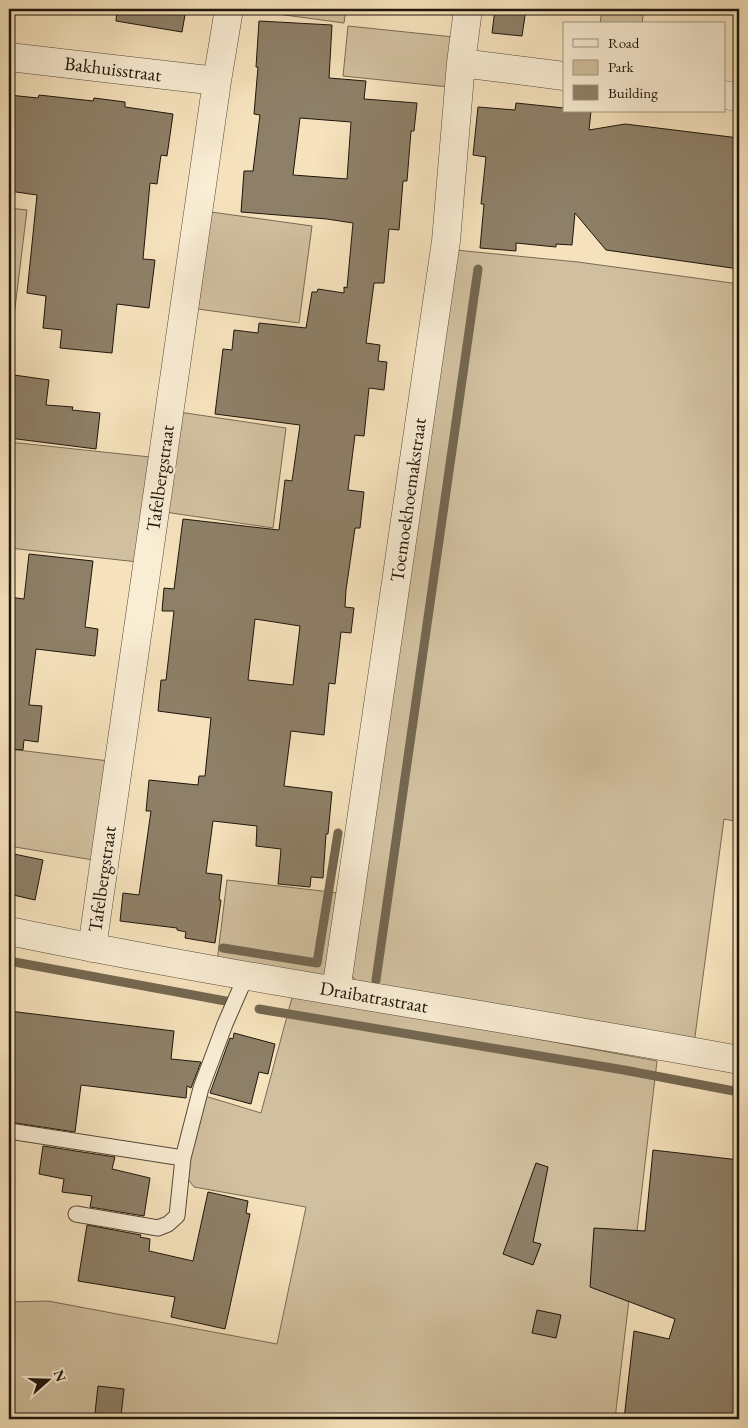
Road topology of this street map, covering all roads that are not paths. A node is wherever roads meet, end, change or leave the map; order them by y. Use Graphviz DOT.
graph roads {
  1 [pos="229,9"];
  2 [pos="468,9"];
  3 [pos="9,57"];
  4 [pos="461,63"];
  5 [pos="563,76"];
  6 [pos="217,81"];
  7 [pos="726,95"];
  8 [pos="739,97"];
  9 [pos="9,931"];
  10 [pos="92,948"];
  11 [pos="246,976"];
  12 [pos="336,991"];
  13 [pos="739,1060"];
  14 [pos="9,1131"];
  15 [pos="182,1158"];
  16 [pos="76,1214"];
  1 -- 6 [label="street, Tafelbergstraat"];
  2 -- 4 [label="street, Toemoekhoemakstraat"];
  3 -- 6 [label="street, Bakhuisstraat"];
  4 -- 5 [label="street"];
  4 -- 12 [label="street, Toemoekhoemakstraat"];
  6 -- 10 [label="street, Tafelbergstraat"];
  7 -- 8 [label="street"];
  9 -- 10 [label="street, Draibatrastraat"];
  10 -- 11 [label="street, Draibatrastraat"];
  11 -- 12 [label="street, Draibatrastraat"];
  11 -- 15 [label="lane"];
  12 -- 13 [label="street, Draibatrastraat"];
  14 -- 15 [label="lane"];
  15 -- 16 [label="lane"];
}
